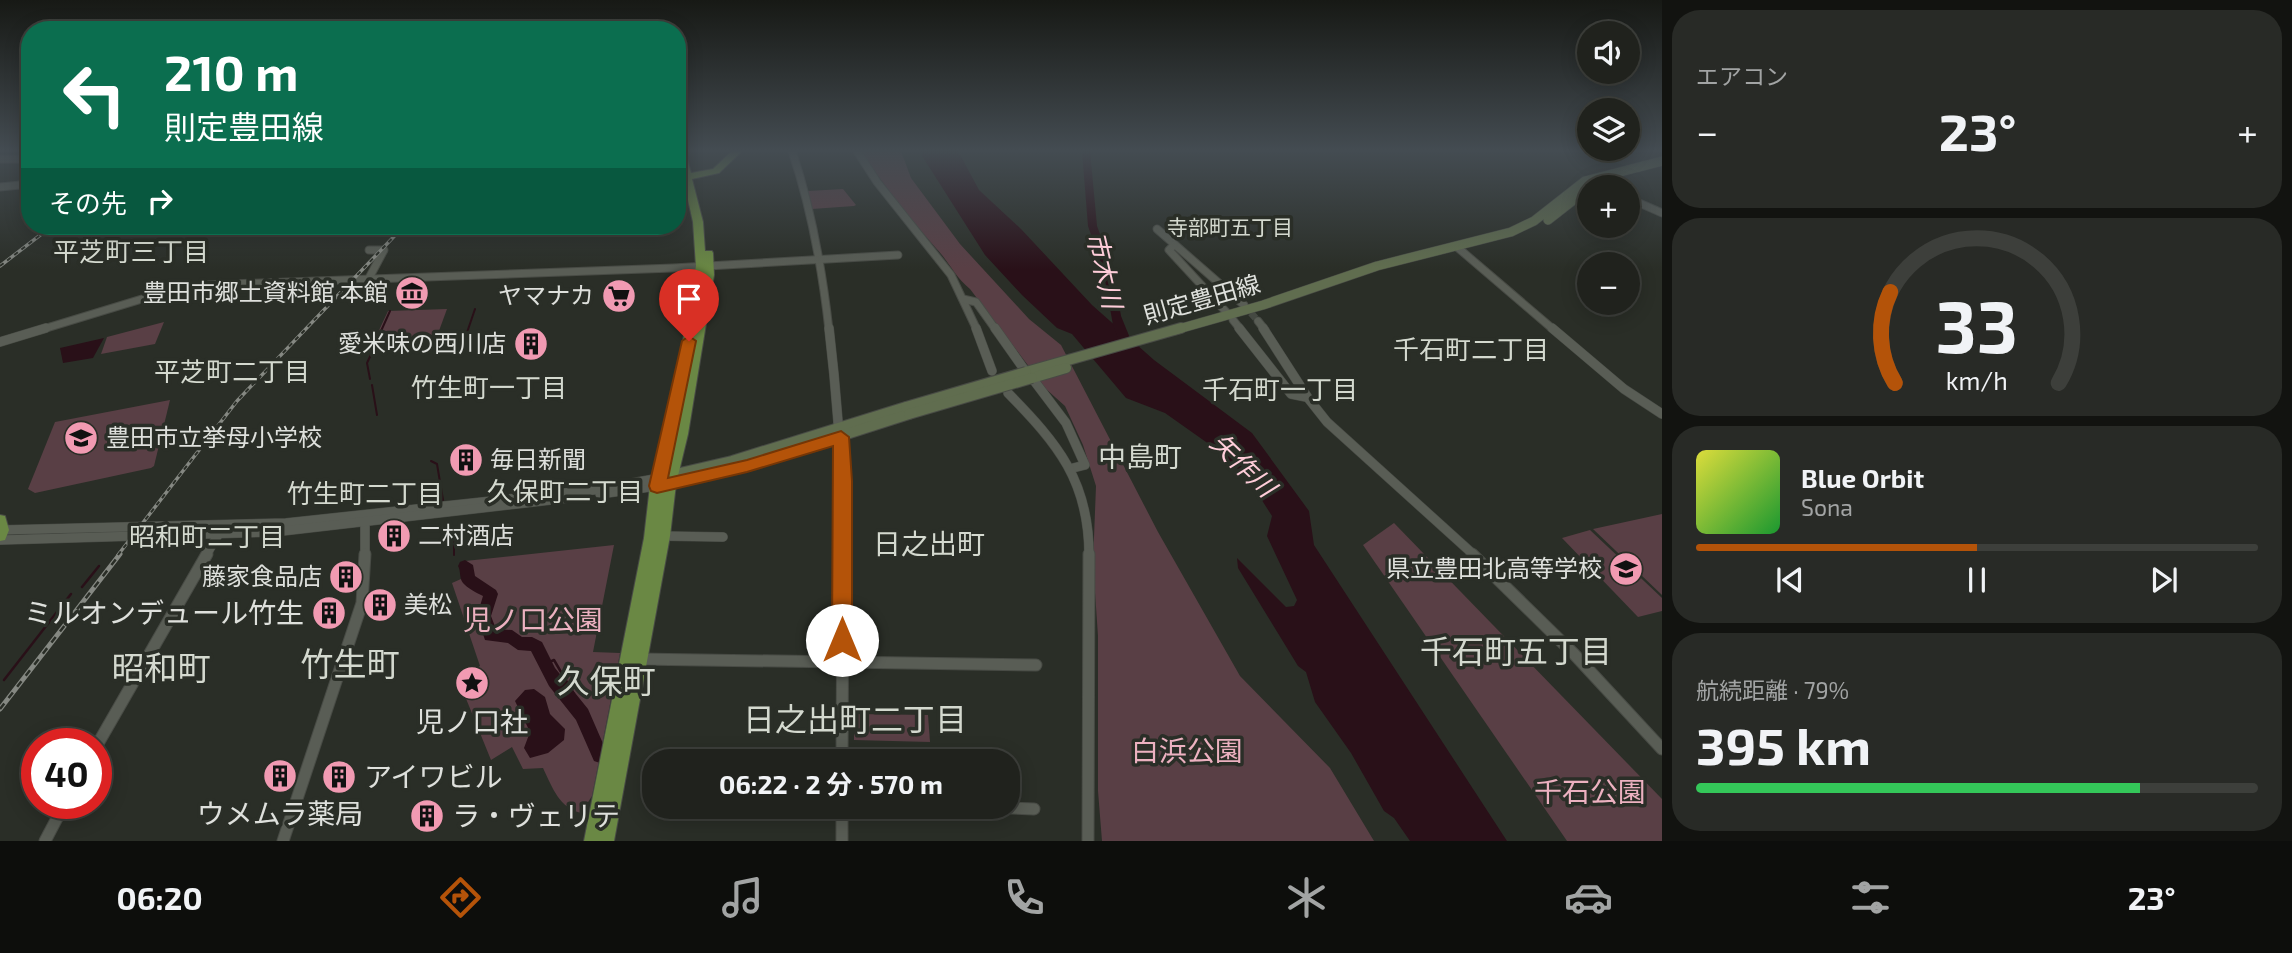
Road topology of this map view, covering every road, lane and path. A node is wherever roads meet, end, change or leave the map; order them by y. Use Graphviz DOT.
graph roads {
  1 [pos="693,190"];
  2 [pos="805,190"];
  3 [pos="882,190"];
  4 [pos="1577,196"];
  5 [pos="1640,203"];
  6 [pos="1662,213"];
  7 [pos="1157,229"];
  8 [pos="1174,245"];
  9 [pos="369,250"];
  10 [pos="1459,250"];
  11 [pos="898,255"];
  12 [pos="821,261"];
  13 [pos="705,266"];
  14 [pos="369,278"];
  15 [pos="963,299"];
  16 [pos="1244,304"];
  17 [pos="1231,318"];
  18 [pos="1258,321"];
  19 [pos="0,342"];
  20 [pos="992,371"];
  21 [pos="1029,375"];
  22 [pos="1008,393"];
  23 [pos="1306,397"];
  24 [pos="1662,414"];
  25 [pos="840,433"];
  26 [pos="1073,468"];
  27 [pos="665,481"];
  28 [pos="365,519"];
  29 [pos="221,530"];
  30 [pos="0,532"];
  31 [pos="663,536"];
  32 [pos="723,537"];
  33 [pos="634,658"];
  34 [pos="842,663"];
  35 [pos="1036,665"];
  36 [pos="107,728"];
  37 [pos="842,749"];
  38 [pos="1662,749"];
  39 [pos="1020,808"];
  40 [pos="1034,809"];
  41 [pos="57,819"];
  42 [pos="842,819"];
  43 [pos="45,841"];
  44 [pos="283,841"];
  45 [pos="593,841"];
  46 [pos="605,841"];
  47 [pos="842,841"];
  48 [pos="1088,841"];
  1 -- 13 [label="highway"];
  2 -- 12 [label="street"];
  3 -- 15 [label="street"];
  4 -- 10 [label="main road, 則定豊田線"];
  5 -- 6 [label="street"];
  7 -- 8 [label="street"];
  8 -- 16 [label="street"];
  8 -- 17 [label="street"];
  9 -- 14 [label="street"];
  10 -- 17 [label="main road, 則定豊田線"];
  10 -- 17 [label="main road, 則定豊田線"];
  10 -- 24 [label="street"];
  11 -- 12 [label="street"];
  12 -- 13 [label="street"];
  12 -- 25 [label="street"];
  13 -- 14 [label="street"];
  13 -- 27 [label="highway"];
  14 -- 19 [label="street"];
  15 -- 20 [label="street"];
  15 -- 21 [label="street"];
  17 -- 21 [label="main road, 則定豊田線"];
  17 -- 23 [label="street"];
  18 -- 23 [label="street"];
  21 -- 25 [label="main road, 則定豊田線, bridge"];
  21 -- 26 [label="street"];
  22 -- 26 [label="street"];
  23 -- 38 [label="street"];
  25 -- 27 [label="main road, 則定豊田線"];
  25 -- 34 [label="street"];
  26 -- 48 [label="street"];
  27 -- 28 [label="street"];
  27 -- 31 [label="highway"];
  27 -- 33 [label="highway"];
  28 -- 29 [label="street"];
  28 -- 44 [label="street"];
  29 -- 30 [label="street"];
  29 -- 36 [label="street"];
  31 -- 32 [label="street"];
  31 -- 33 [label="highway"];
  33 -- 34 [label="street"];
  33 -- 45 [label="highway"];
  33 -- 46 [label="highway"];
  34 -- 35 [label="street"];
  34 -- 37 [label="street"];
  39 -- 40 [label="street"];
  41 -- 43 [label="street"];
  42 -- 47 [label="street"];
}
